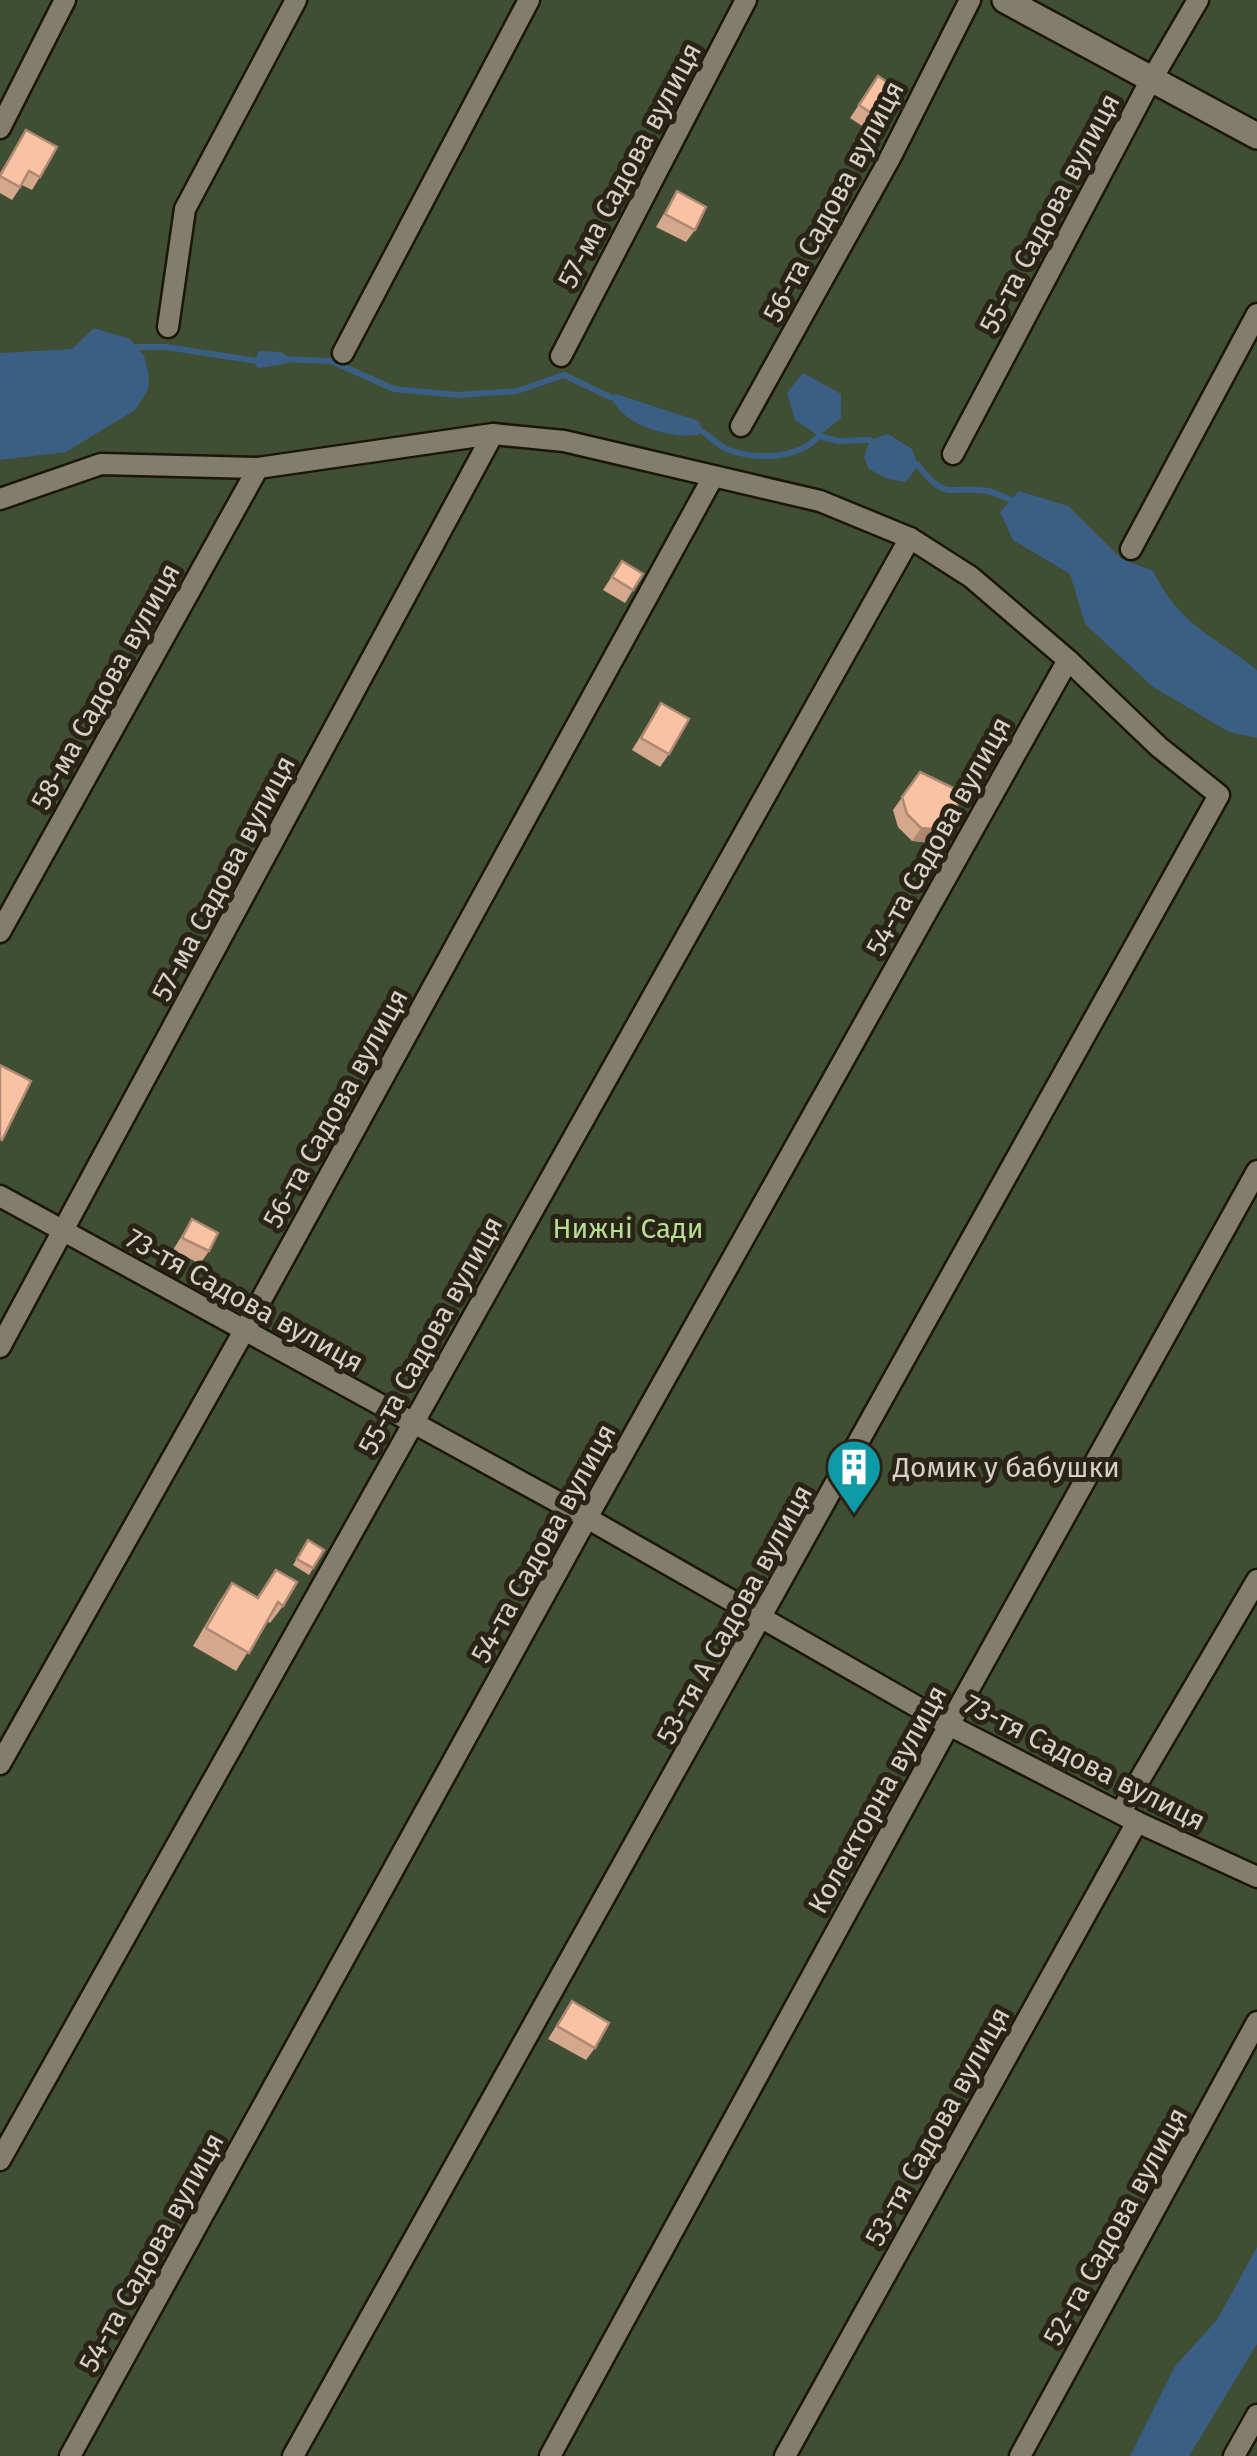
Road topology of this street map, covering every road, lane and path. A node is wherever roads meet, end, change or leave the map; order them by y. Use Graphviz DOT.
graph roads {
  1 [pos="65,0"];
  2 [pos="296,0"];
  3 [pos="529,0"];
  4 [pos="746,0"];
  5 [pos="970,0"];
  6 [pos="1005,0"];
  7 [pos="1198,0"];
  8 [pos="1151,80"];
  9 [pos="0,128"];
  10 [pos="1257,136"];
  11 [pos="1257,314"];
  12 [pos="168,327"];
  13 [pos="343,353"];
  14 [pos="561,356"];
  15 [pos="741,426"];
  16 [pos="494,434"];
  17 [pos="953,454"];
  18 [pos="258,468"];
  19 [pos="714,477"];
  20 [pos="2,503"];
  21 [pos="910,538"];
  22 [pos="1131,549"];
  23 [pos="1068,660"];
  24 [pos="0,932"];
  25 [pos="1257,1171"];
  26 [pos="0,1196"];
  27 [pos="64,1231"];
  28 [pos="244,1332"];
  29 [pos="0,1347"];
  30 [pos="411,1423"];
  31 [pos="587,1518"];
  32 [pos="1257,1580"];
  33 [pos="762,1620"];
  34 [pos="949,1725"];
  35 [pos="0,1764"];
  36 [pos="1128,1817"];
  37 [pos="1257,1877"];
  38 [pos="1257,2022"];
  39 [pos="0,2160"];
  40 [pos="1257,2415"];
  41 [pos="70,2456"];
  42 [pos="293,2456"];
  43 [pos="550,2456"];
  44 [pos="785,2456"];
  45 [pos="1020,2456"];
  46 [pos="1234,2456"];
  1 -- 9 [label="street"];
  2 -- 12 [label="street"];
  3 -- 13 [label="street"];
  4 -- 14 [label="street, 57-ма Садова вулиця"];
  5 -- 15 [label="street, 56-та Садова вулиця"];
  6 -- 8 [label="street"];
  7 -- 8 [label="street, 55-та Садова вулиця"];
  8 -- 10 [label="street"];
  8 -- 17 [label="street, 55-та Садова вулиця"];
  11 -- 22 [label="street"];
  16 -- 18 [label="street"];
  16 -- 19 [label="street"];
  16 -- 27 [label="street, 57-ма Садова вулиця"];
  18 -- 20 [label="street"];
  18 -- 24 [label="street, 58-ма Садова вулиця"];
  19 -- 21 [label="street"];
  19 -- 28 [label="street, 56-та Садова вулиця"];
  21 -- 23 [label="street"];
  21 -- 30 [label="street, 55-та Садова вулиця"];
  23 -- 31 [label="street, 54-та Садова вулиця"];
  23 -- 33 [label="street, 53-тя А Садова вулиця"];
  25 -- 34 [label="street, Колекторна вулиця"];
  26 -- 27 [label="street, 73-тя Садова вулиця"];
  27 -- 28 [label="street, 73-тя Садова вулиця"];
  27 -- 29 [label="street, 57-ма Садова вулиця"];
  28 -- 30 [label="street, 73-тя Садова вулиця"];
  28 -- 35 [label="street, 56-та Садова вулиця"];
  30 -- 31 [label="street, 73-тя Садова вулиця"];
  30 -- 39 [label="street, 55-та Садова вулиця"];
  31 -- 33 [label="street, 73-тя Садова вулиця"];
  31 -- 41 [label="street, 54-та Садова вулиця"];
  32 -- 36 [label="street, 53-тя Садова вулиця"];
  33 -- 34 [label="street, 73-тя Садова вулиця"];
  33 -- 42 [label="street, 53-тя А Садова вулиця"];
  34 -- 36 [label="street, 73-тя Садова вулиця"];
  34 -- 43 [label="street, Колекторна вулиця"];
  36 -- 37 [label="street, 73-тя Садова вулиця"];
  36 -- 44 [label="street, 53-тя Садова вулиця"];
  38 -- 45 [label="street, 52-га Садова вулиця"];
  40 -- 46 [label="street"];
}
